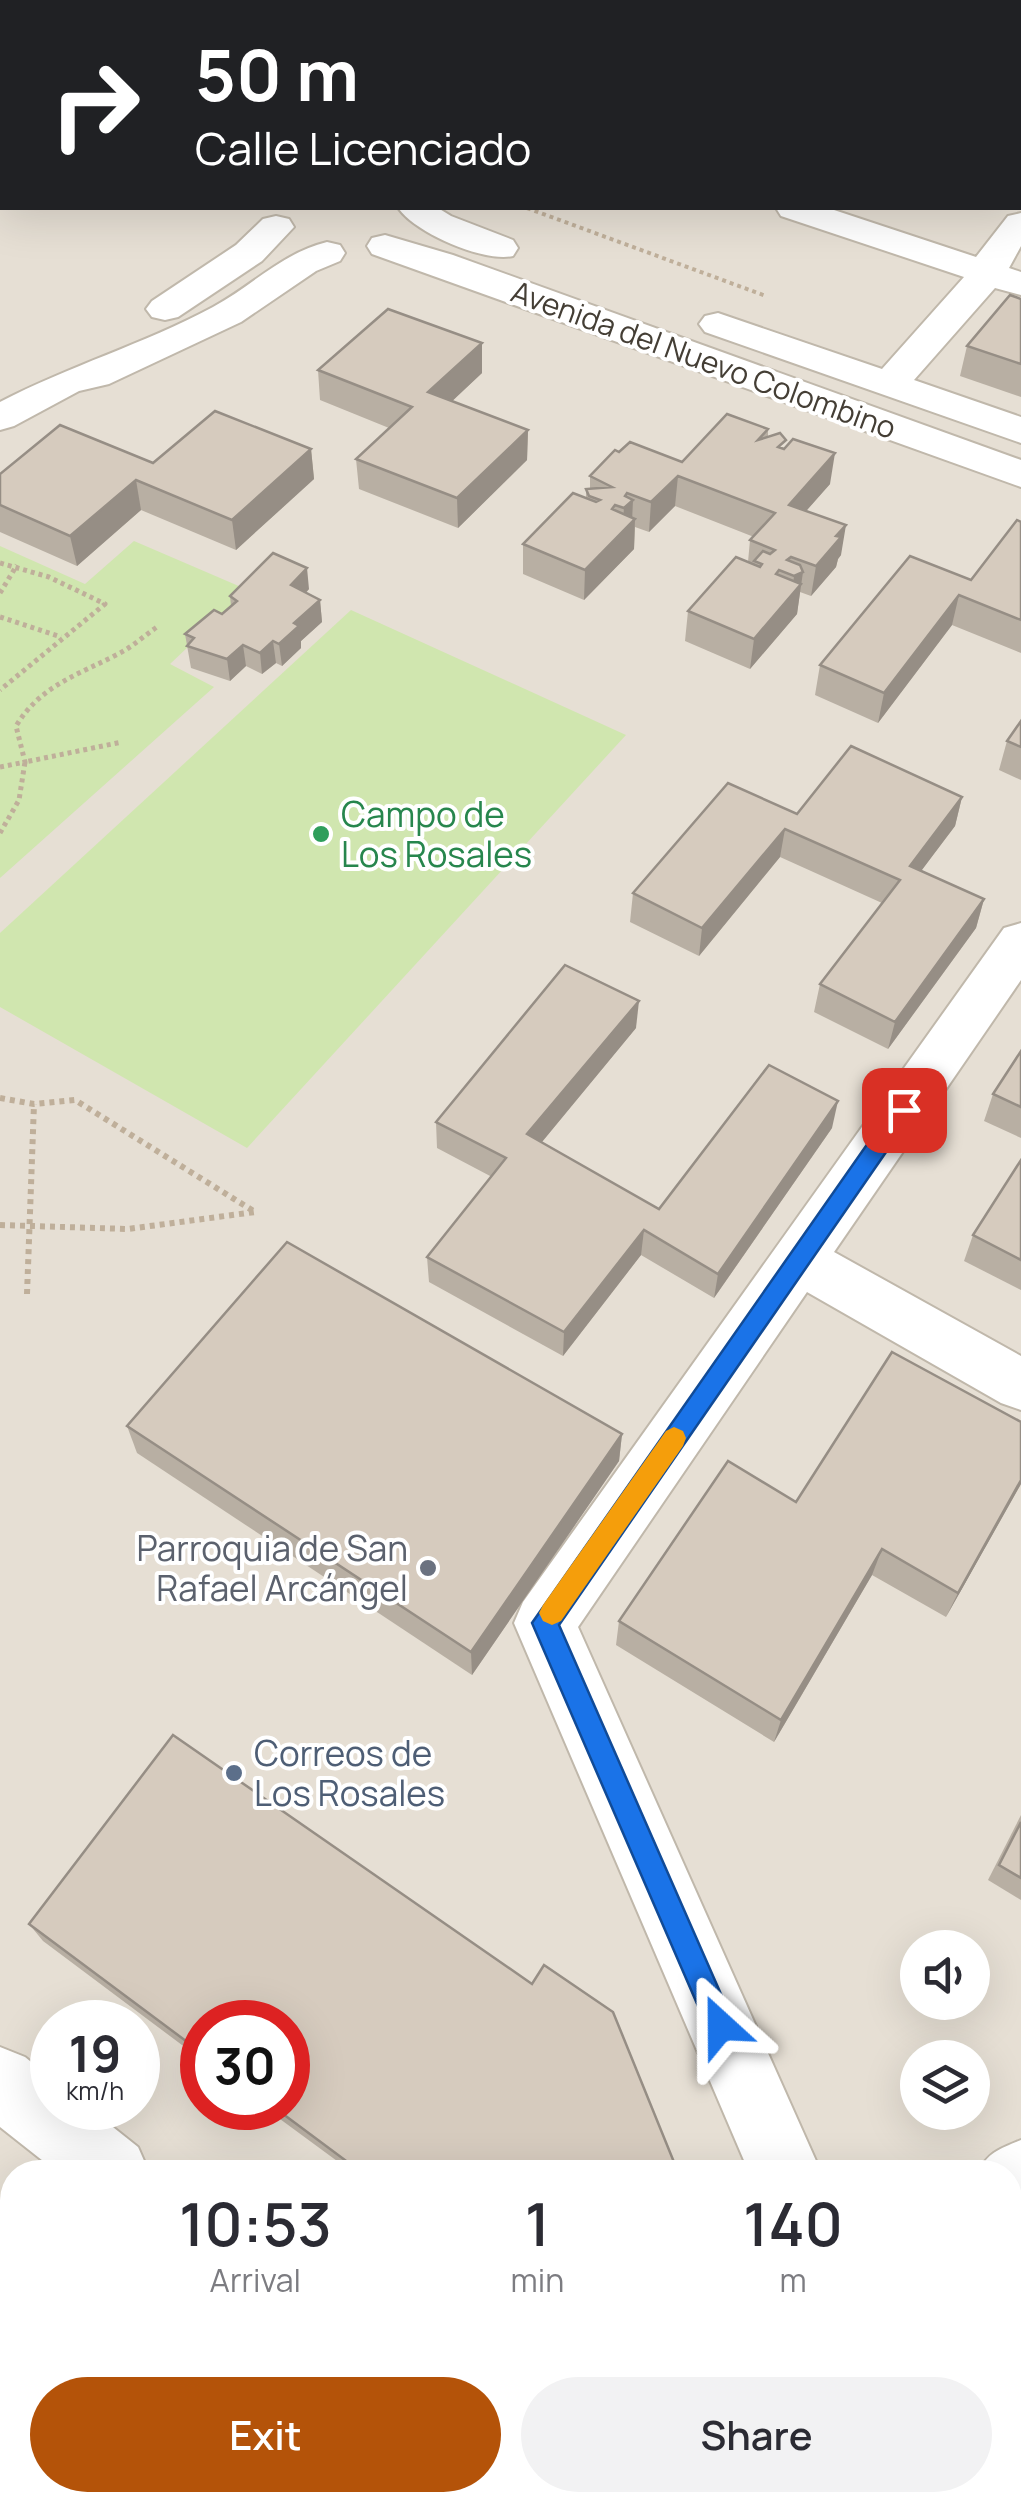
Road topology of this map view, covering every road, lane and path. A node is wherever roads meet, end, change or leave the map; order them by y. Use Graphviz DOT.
graph roads {
  1 [pos="417,210"];
  2 [pos="420,210"];
  3 [pos="532,210"];
  4 [pos="807,210"];
  5 [pos="276,217"];
  6 [pos="1021,224"];
  7 [pos="386,246"];
  8 [pos="326,253"];
  9 [pos="1004,278"];
  10 [pos="598,282"];
  11 [pos="766,296"];
  12 [pos="190,313"];
  13 [pos="689,314"];
  14 [pos="67,382"];
  15 [pos="889,384"];
  16 [pos="0,418"];
  17 [pos="1021,431"];
  18 [pos="1021,474"];
  19 [pos="0,563"];
  20 [pos="17,565"];
  21 [pos="0,594"];
  22 [pos="0,617"];
  23 [pos="158,627"];
  24 [pos="61,637"];
  25 [pos="4,682"];
  26 [pos="0,690"];
  27 [pos="122,742"];
  28 [pos="24,762"];
  29 [pos="0,767"];
  30 [pos="0,834"];
  31 [pos="1017,955"];
  32 [pos="0,1098"];
  33 [pos="34,1104"];
  34 [pos="0,1225"];
  35 [pos="30,1228"];
  36 [pos="799,1260"];
  37 [pos="27,1294"];
  38 [pos="1021,1385"];
  39 [pos="0,2082"];
  40 [pos="80,2160"];
  41 [pos="780,2160"];
  1 -- 7 [label="street"];
  2 -- 10 [label="street, Avenida del Nuevo Colombino"];
  3 -- 11 [label="path"];
  4 -- 9 [label="street"];
  5 -- 8 [label="street"];
  5 -- 12 [label="street"];
  6 -- 9 [label="street"];
  7 -- 8 [label="street"];
  7 -- 18 [label="street, Avenida del Nuevo Colombino"];
  8 -- 12 [label="street"];
  9 -- 15 [label="street"];
  12 -- 14 [label="street"];
  12 -- 14 [label="street"];
  13 -- 15 [label="street, Avenida del Nuevo Colombino"];
  14 -- 16 [label="street"];
  15 -- 17 [label="street, Avenida del Nuevo Colombino"];
  19 -- 20 [label="path"];
  20 -- 21 [label="path"];
  20 -- 24 [label="path"];
  22 -- 24 [label="path"];
  23 -- 28 [label="path"];
  24 -- 25 [label="path"];
  25 -- 26 [label="path"];
  27 -- 28 [label="path"];
  28 -- 29 [label="path"];
  28 -- 30 [label="path"];
  31 -- 36 [label="street"];
  32 -- 33 [label="path"];
  33 -- 35 [label="path"];
  33 -- 35 [label="path"];
  34 -- 35 [label="path"];
  35 -- 37 [label="path"];
  36 -- 38 [label="street"];
  36 -- 41 [label="street"];
  39 -- 40 [label="street"];
}
